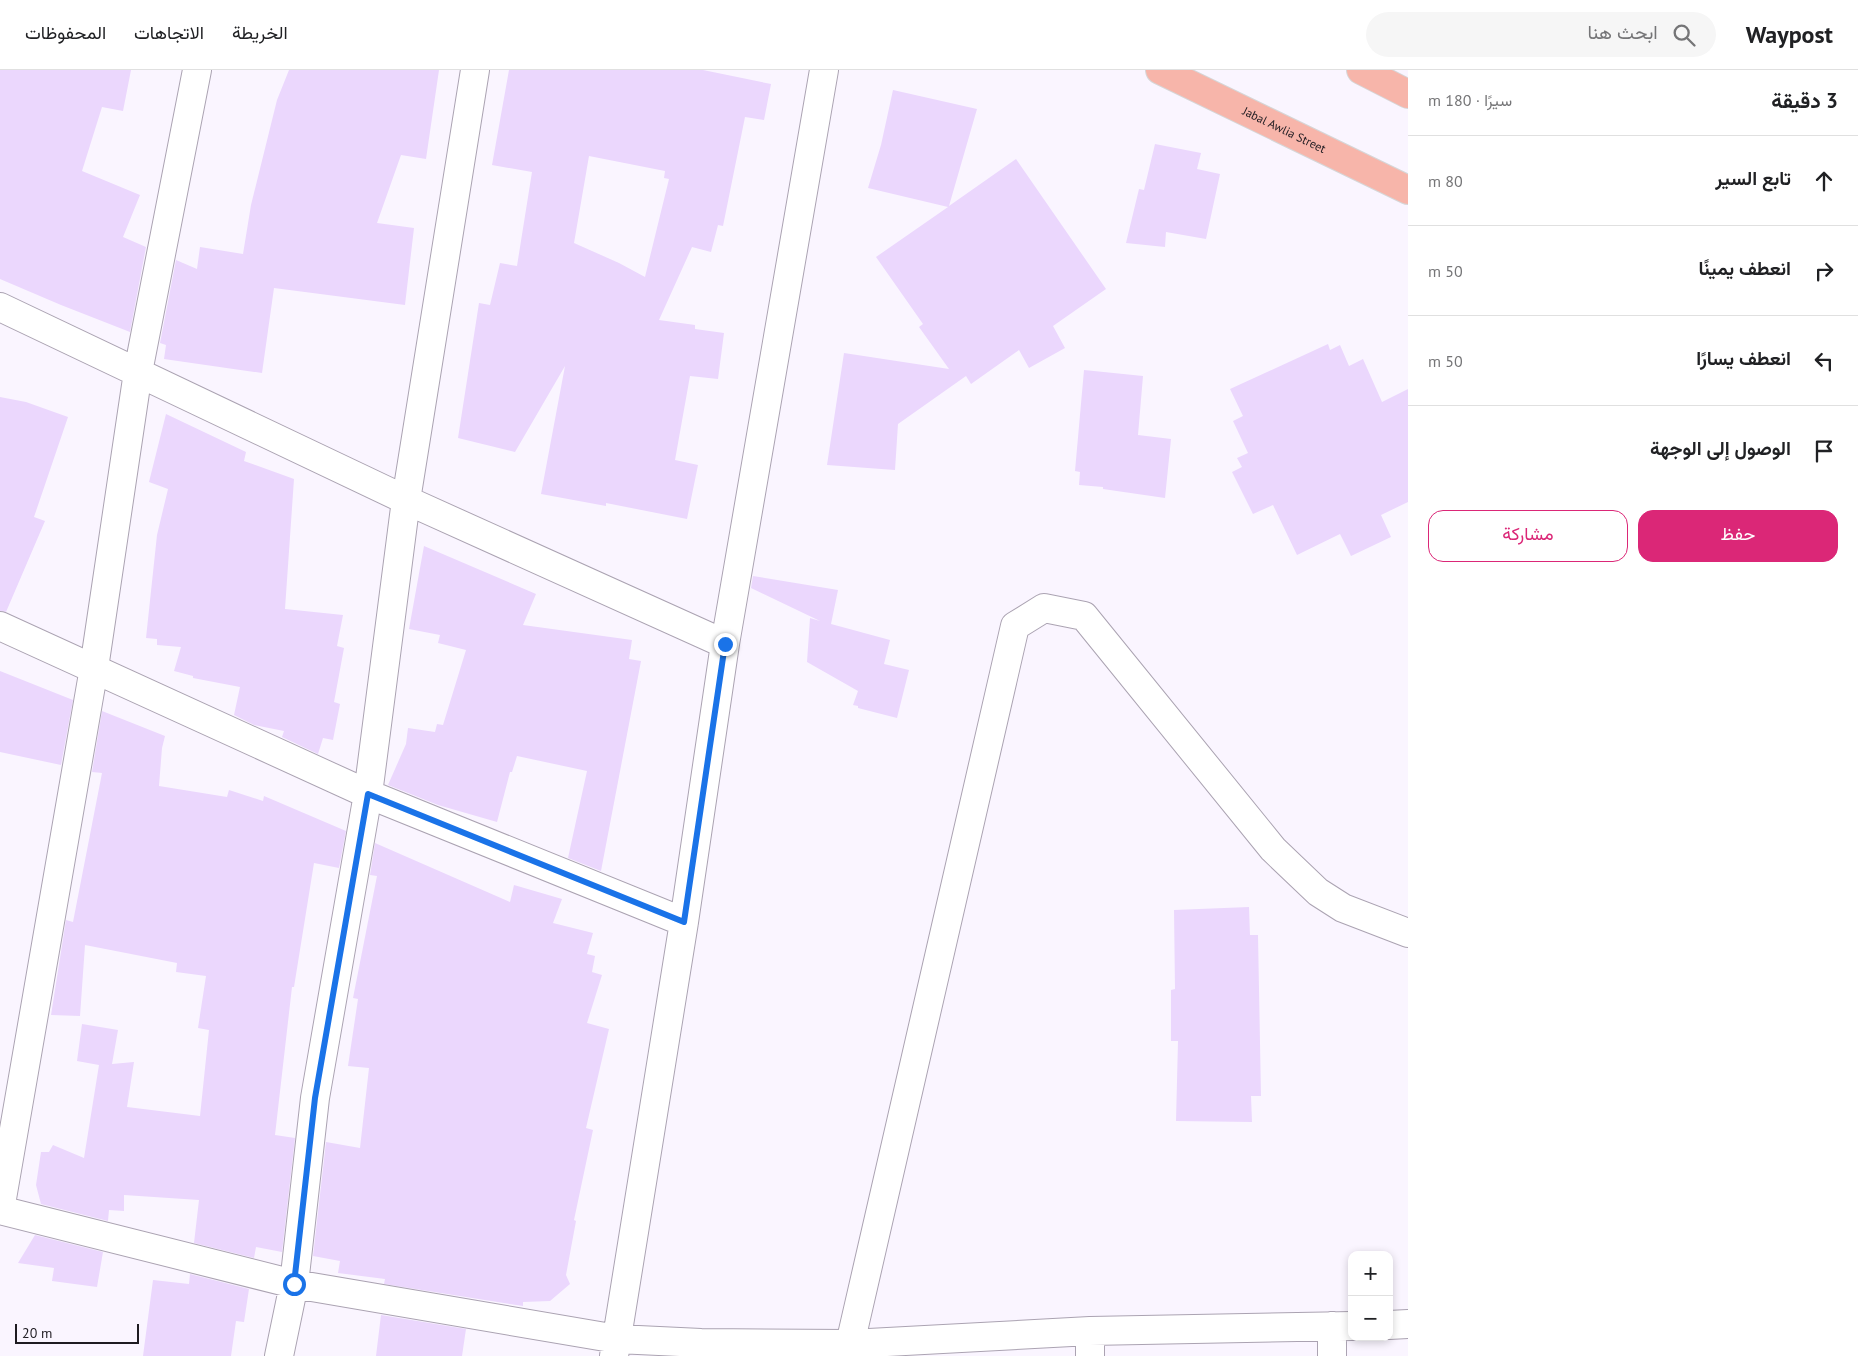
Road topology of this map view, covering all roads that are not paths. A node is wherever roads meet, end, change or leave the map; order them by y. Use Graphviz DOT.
graph roads {
  1 [pos="197,70"];
  2 [pos="475,70"];
  3 [pos="824,70"];
  4 [pos="1160,70"];
  5 [pos="1361,70"];
  6 [pos="1408,94"];
  7 [pos="1408,190"];
  8 [pos="0,307"];
  9 [pos="138,372"];
  10 [pos="406,500"];
  11 [pos="0,626"];
  12 [pos="725,644"];
  13 [pos="94,668"];
  14 [pos="368,794"];
  15 [pos="684,922"];
  16 [pos="1408,933"];
  17 [pos="0,1210"];
  18 [pos="294,1284"];
  19 [pos="1408,1324"];
  20 [pos="1393,1325"];
  21 [pos="1342,1326"];
  22 [pos="1090,1344"];
  23 [pos="616,1347"];
  24 [pos="850,1350"];
  25 [pos="279,1356"];
  26 [pos="1332,1356"];
  1 -- 9 [label="street"];
  2 -- 10 [label="street"];
  3 -- 12 [label="street"];
  4 -- 7 [label="main road, Jabal Awlia Street"];
  5 -- 6 [label="main road"];
  8 -- 9 [label="street"];
  9 -- 10 [label="street"];
  9 -- 13 [label="street"];
  10 -- 12 [label="street"];
  10 -- 14 [label="street"];
  11 -- 13 [label="street"];
  12 -- 15 [label="street"];
  13 -- 14 [label="street"];
  13 -- 17 [label="street"];
  14 -- 15 [label="street"];
  14 -- 18 [label="street"];
  15 -- 23 [label="street"];
  16 -- 24 [label="street"];
  17 -- 18 [label="street"];
  18 -- 23 [label="street"];
  18 -- 25 [label="street"];
  19 -- 20 [label="street"];
  21 -- 22 [label="street"];
  21 -- 26 [label="street"];
  22 -- 24 [label="street"];
  23 -- 24 [label="street"];
}
